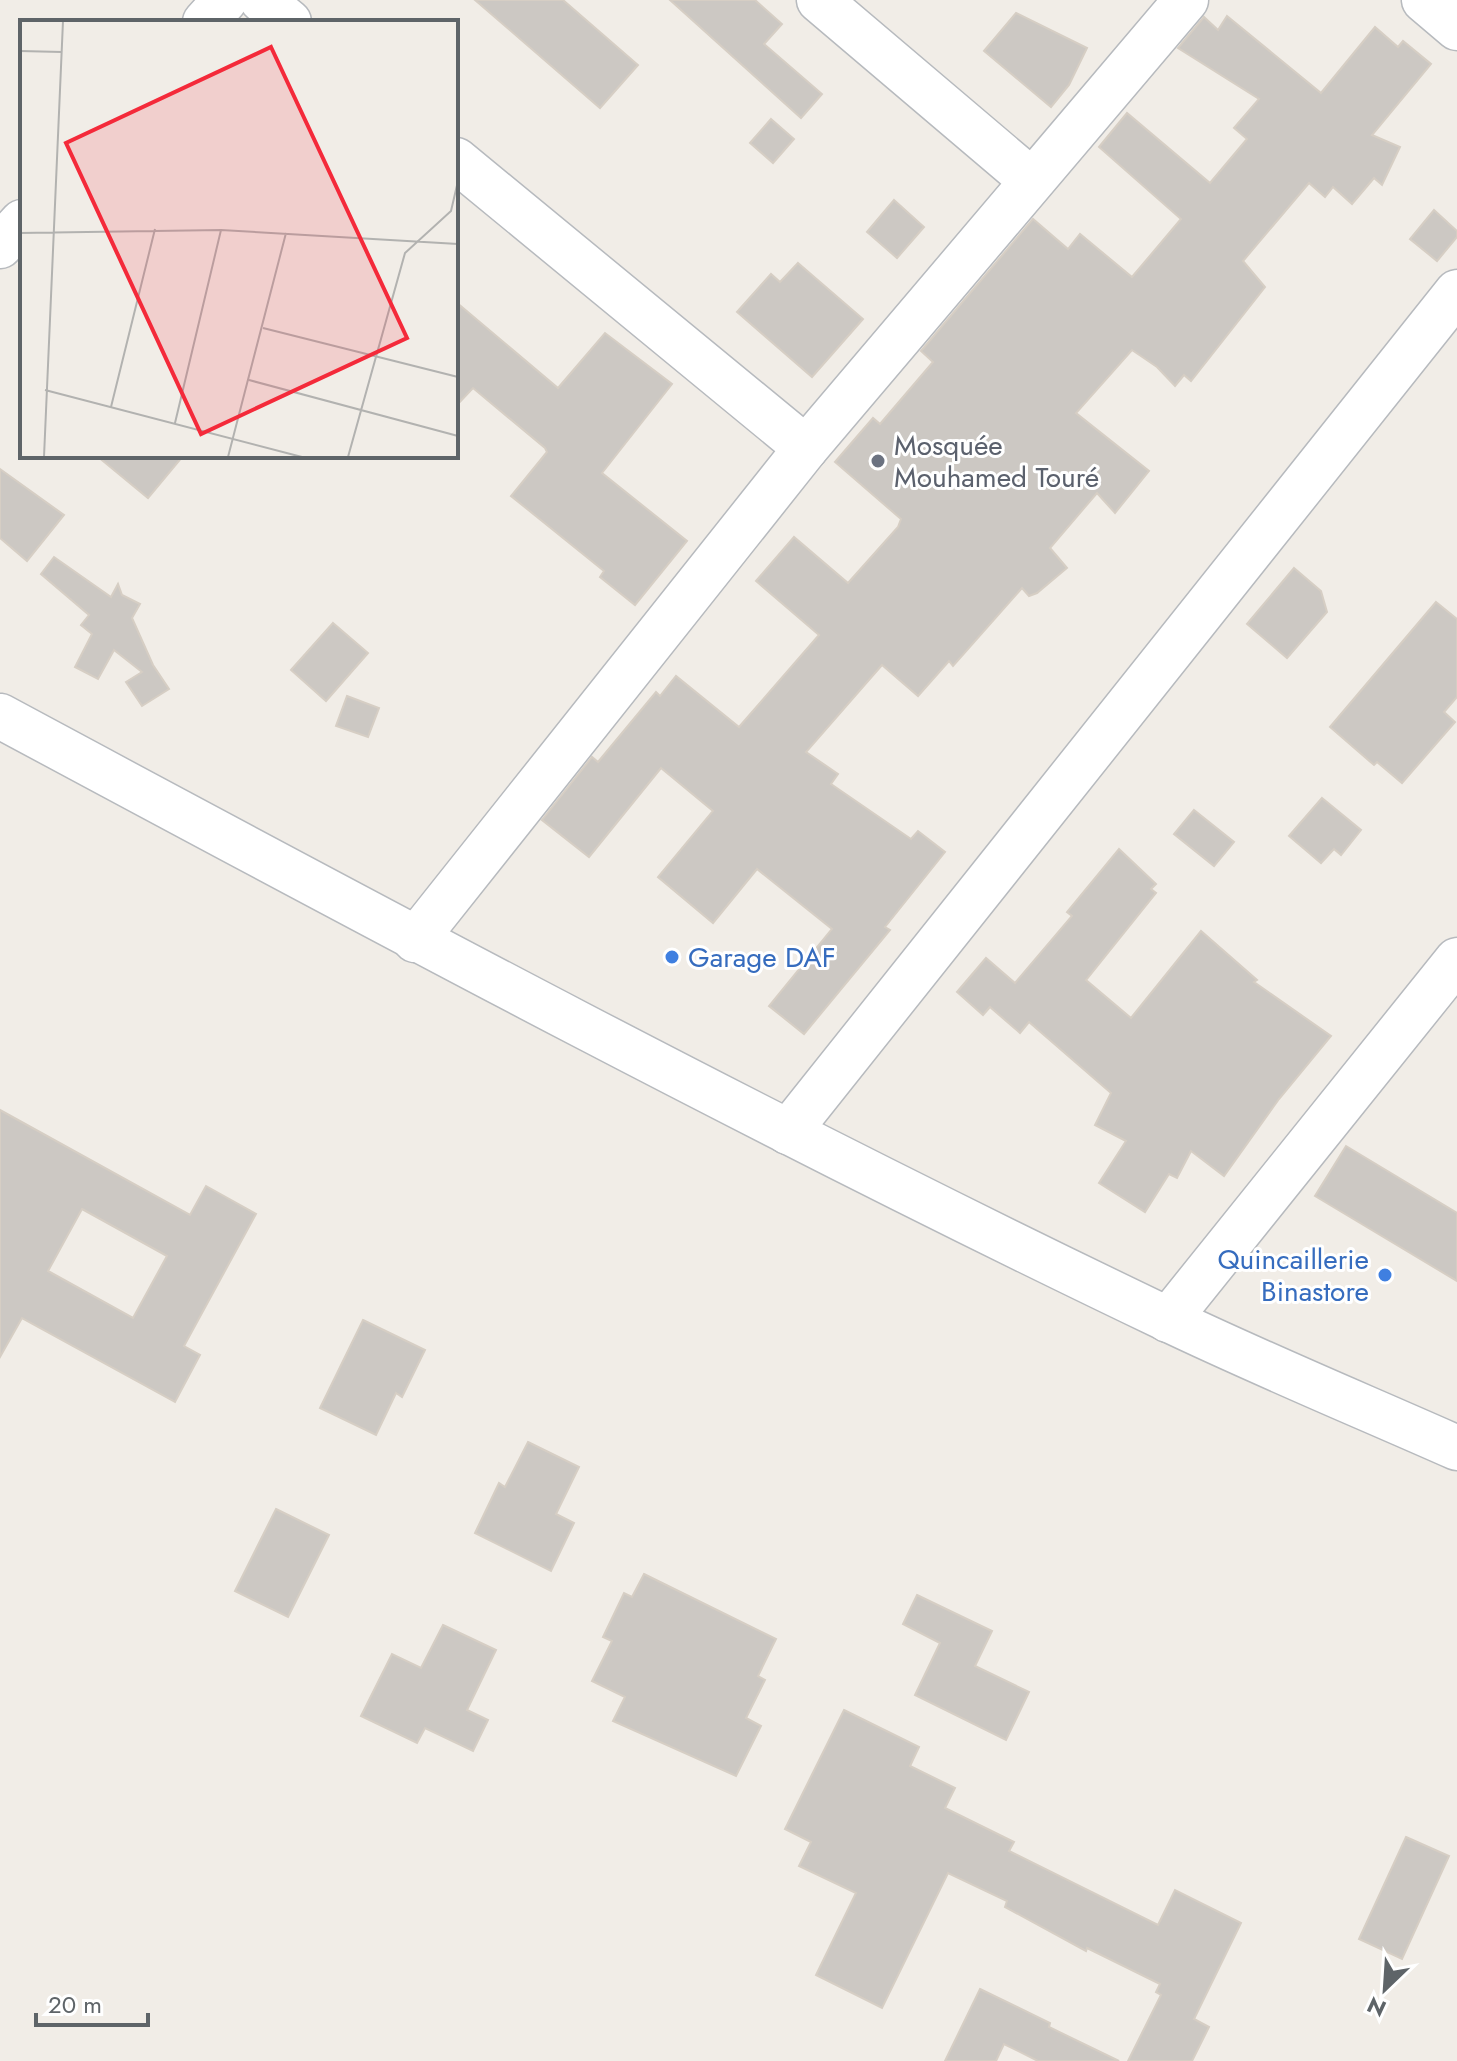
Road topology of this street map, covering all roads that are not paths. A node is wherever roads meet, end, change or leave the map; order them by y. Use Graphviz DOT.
graph roads {
  1 [pos="225,0"];
  2 [pos="262,0"];
  3 [pos="819,0"];
  4 [pos="1186,0"];
  5 [pos="1424,0"];
  6 [pos="207,20"];
  7 [pos="287,20"];
  8 [pos="1457,28"];
  9 [pos="458,162"];
  10 [pos="1031,180"];
  11 [pos="20,224"];
  12 [pos="0,246"];
  13 [pos="1457,292"];
  14 [pos="806,448"];
  15 [pos="0,716"];
  16 [pos="415,940"];
  17 [pos="1457,960"];
  18 [pos="788,1132"];
  19 [pos="1168,1320"];
  20 [pos="1457,1448"];
  1 -- 6 [label="street"];
  2 -- 7 [label="street"];
  3 -- 10 [label="street"];
  4 -- 10 [label="street"];
  5 -- 8 [label="street"];
  9 -- 14 [label="street"];
  10 -- 14 [label="street"];
  11 -- 12 [label="street"];
  13 -- 18 [label="street"];
  14 -- 16 [label="street"];
  15 -- 16 [label="street"];
  16 -- 18 [label="street"];
  17 -- 19 [label="street"];
  18 -- 19 [label="street"];
  19 -- 20 [label="street"];
}
